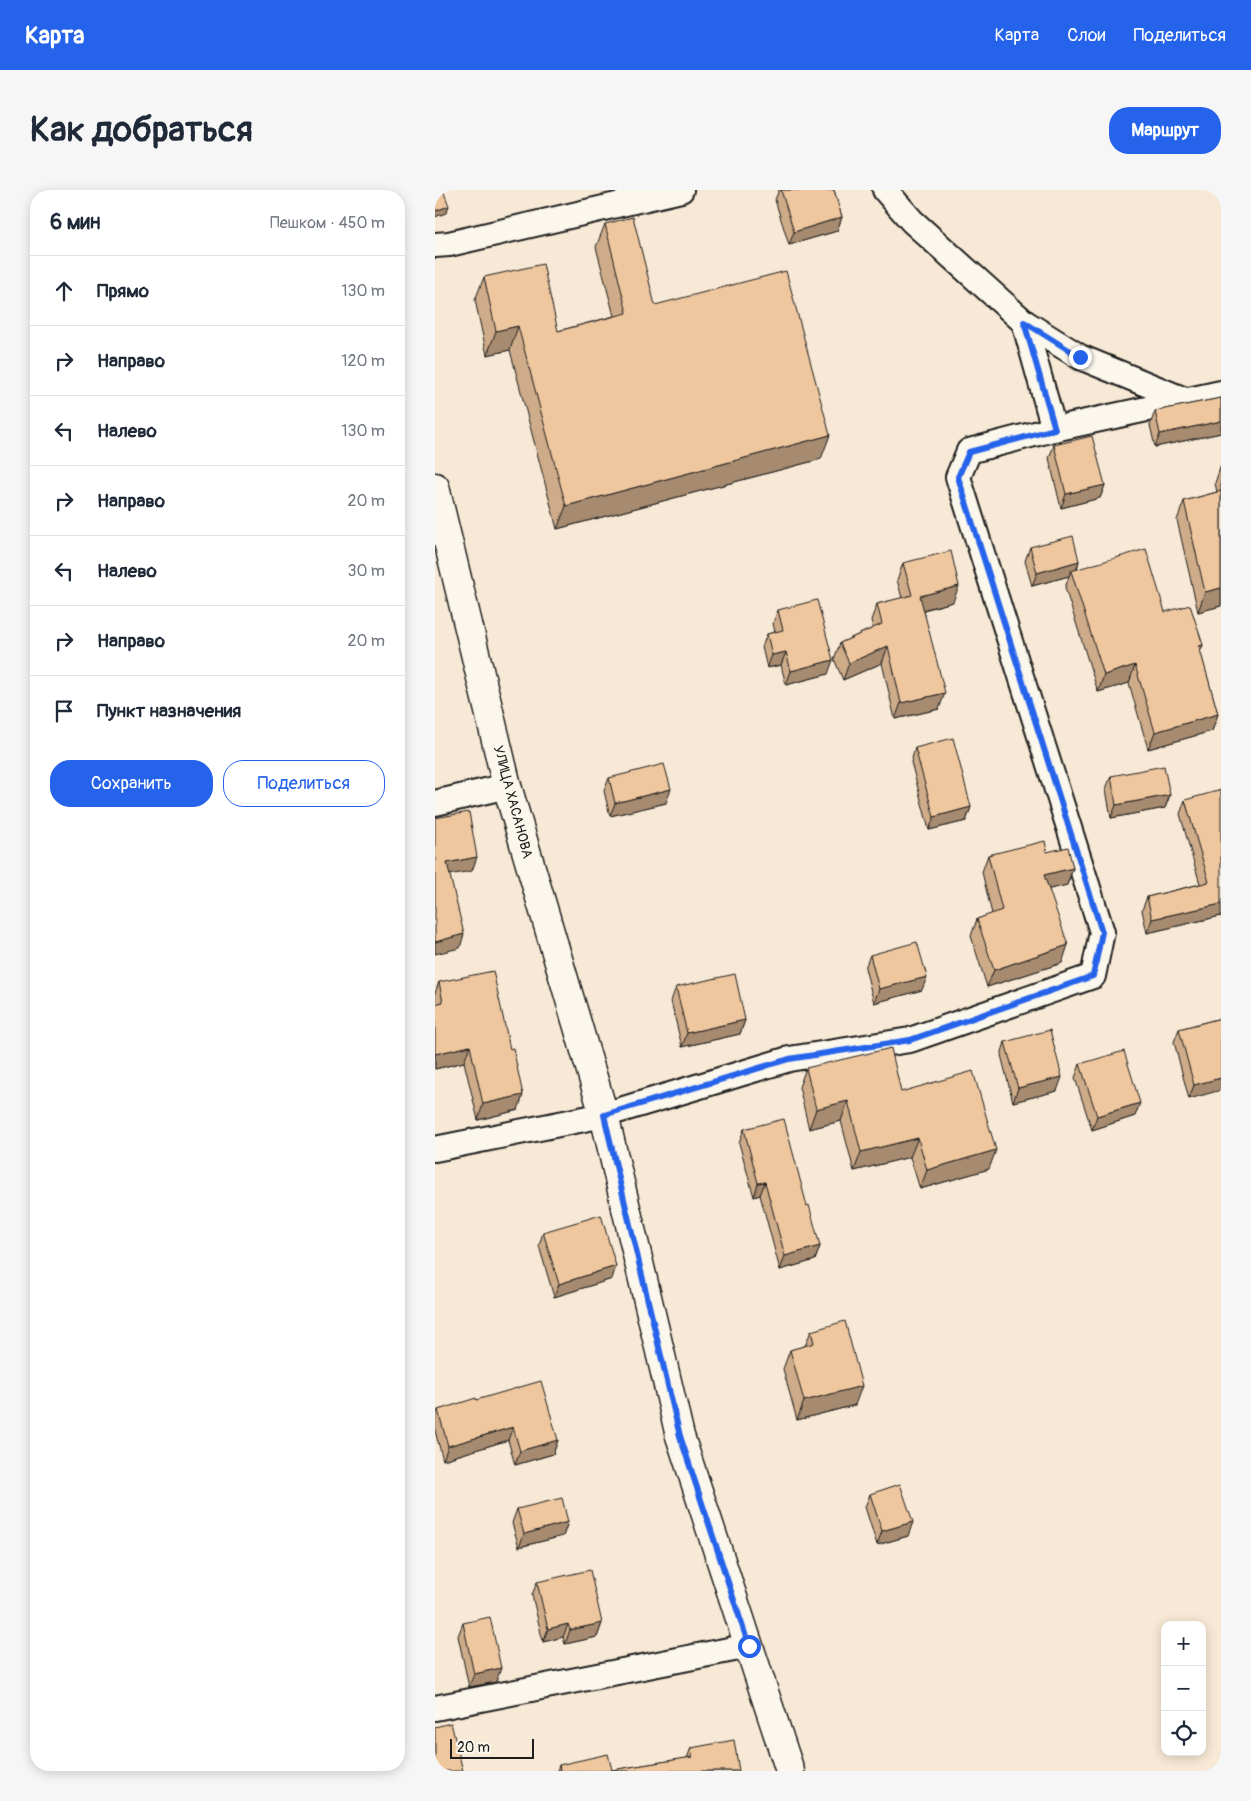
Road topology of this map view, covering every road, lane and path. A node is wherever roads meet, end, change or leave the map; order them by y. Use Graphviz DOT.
graph roads {
  1 [pos="681,190"];
  2 [pos="885,190"];
  3 [pos="435,245"];
  4 [pos="1024,322"];
  5 [pos="1221,393"];
  6 [pos="1185,400"];
  7 [pos="1055,429"];
  8 [pos="435,488"];
  9 [pos="507,786"];
  10 [pos="435,804"];
  11 [pos="604,1115"];
  12 [pos="435,1149"];
  13 [pos="749,1646"];
  14 [pos="435,1708"];
  15 [pos="790,1771"];
  1 -- 3 [label="street"];
  2 -- 4 [label="street"];
  4 -- 6 [label="street"];
  4 -- 7 [label="street"];
  5 -- 6 [label="street"];
  6 -- 7 [label="street"];
  7 -- 11 [label="street"];
  8 -- 9 [label="street, УЛИЦА ХАСАНОВА"];
  9 -- 10 [label="street"];
  9 -- 11 [label="street, УЛИЦА ХАСАНОВА"];
  11 -- 12 [label="street"];
  11 -- 13 [label="street, УЛИЦА ХАСАНОВА"];
  13 -- 14 [label="street"];
  13 -- 15 [label="street, УЛИЦА ХАСАНОВА"];
}
